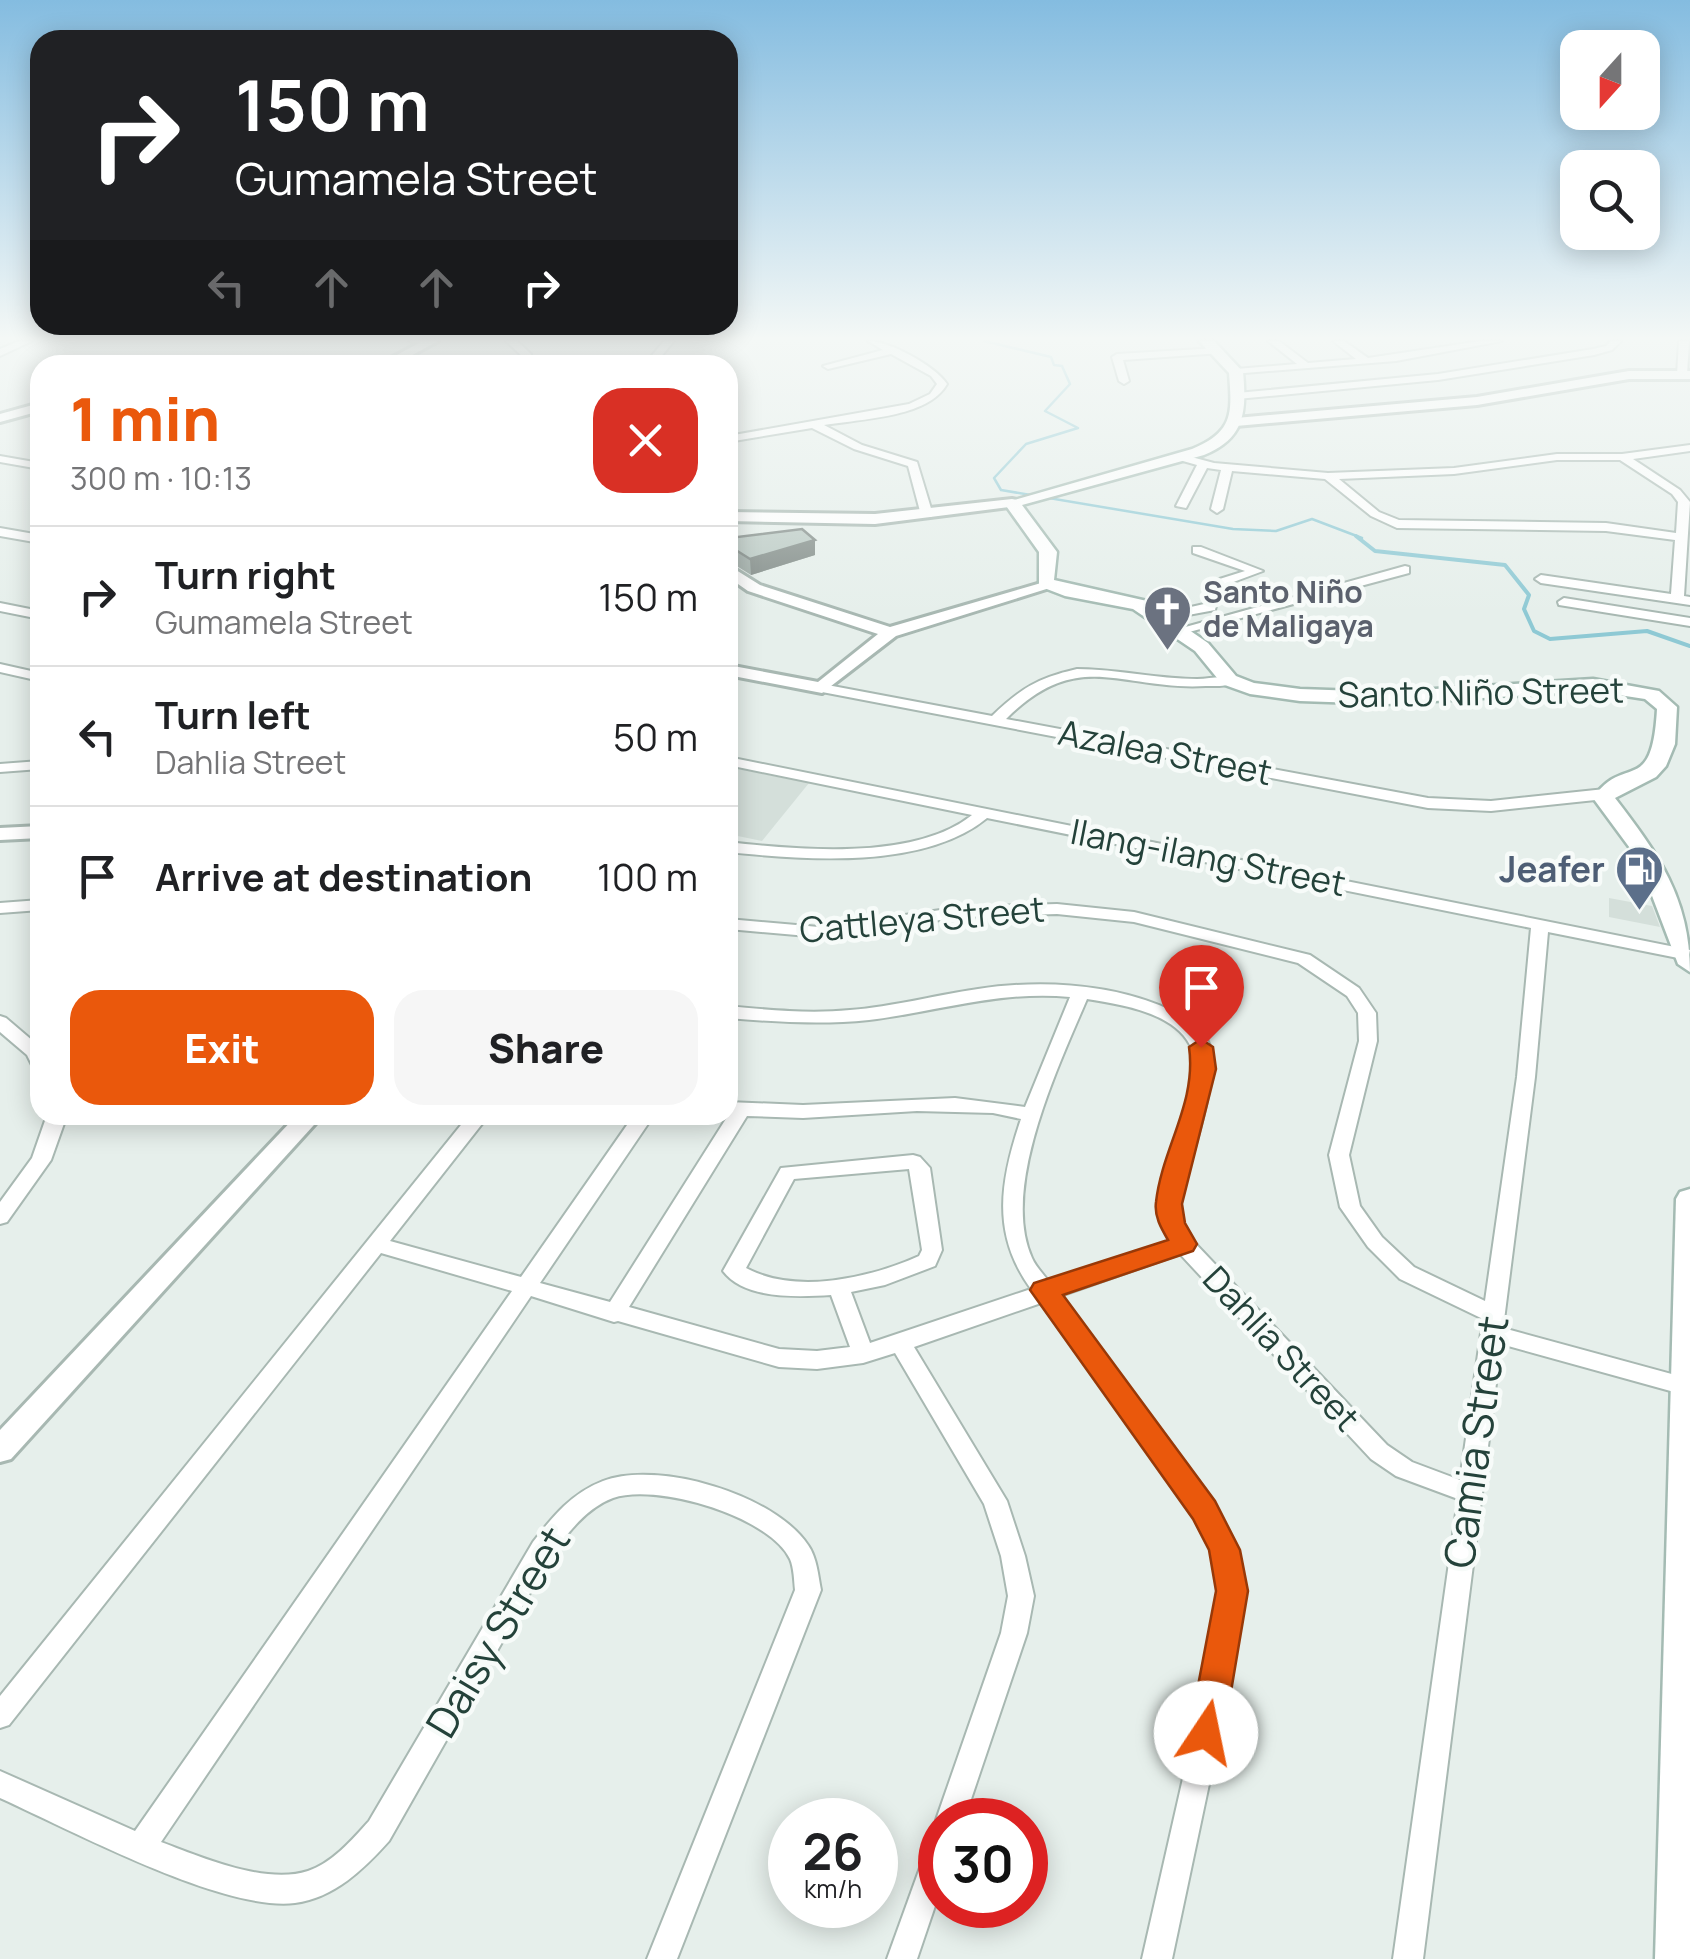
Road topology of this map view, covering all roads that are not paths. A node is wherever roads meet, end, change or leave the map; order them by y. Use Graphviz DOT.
graph roads {
  1 [pos="768,432"];
  2 [pos="829,432"];
  3 [pos="1231,432"];
  4 [pos="738,438"];
  5 [pos="1690,448"];
  6 [pos="1180,457"];
  7 [pos="1622,457"];
  8 [pos="0,458"];
  9 [pos="30,464"];
  10 [pos="1204,464"];
  11 [pos="1227,467"];
  12 [pos="1328,476"];
  13 [pos="1028,499"];
  14 [pos="1182,506"];
  15 [pos="1217,509"];
  16 [pos="926,515"];
  17 [pos="738,516"];
  18 [pos="0,532"];
  19 [pos="1682,536"];
  20 [pos="30,537"];
  21 [pos="1197,550"];
  22 [pos="1406,570"];
  23 [pos="738,576"];
  24 [pos="1541,579"];
  25 [pos="1048,586"];
  26 [pos="1680,600"];
  27 [pos="1564,602"];
  28 [pos="0,607"];
  29 [pos="30,613"];
  30 [pos="1161,618"];
  31 [pos="1668,618"];
  32 [pos="1690,622"];
  33 [pos="1178,631"];
  34 [pos="890,632"];
  35 [pos="1664,635"];
  36 [pos="0,668"];
  37 [pos="738,672"];
  38 [pos="30,675"];
  39 [pos="1229,681"];
  40 [pos="822,688"];
  41 [pos="996,721"];
  42 [pos="738,762"];
  43 [pos="30,766"];
  44 [pos="0,768"];
  45 [pos="1604,794"];
  46 [pos="984,812"];
  47 [pos="30,832"];
  48 [pos="0,834"];
  49 [pos="738,848"];
  50 [pos="30,906"];
  51 [pos="0,908"];
  52 [pos="738,925"];
  53 [pos="1540,925"];
  54 [pos="1689,960"];
  55 [pos="1080,994"];
  56 [pos="738,1012"];
  57 [pos="0,1022"];
  58 [pos="30,1048"];
  59 [pos="738,1109"];
  60 [pos="1030,1114"];
  61 [pos="54,1125"];
  62 [pos="302,1125"];
  63 [pos="472,1125"];
  64 [pos="637,1125"];
  65 [pos="725,1125"];
  66 [pos="1690,1199"];
  67 [pos="0,1217"];
  68 [pos="375,1244"];
  69 [pos="1184,1244"];
  70 [pos="840,1286"];
  71 [pos="525,1288"];
  72 [pos="1044,1290"];
  73 [pos="614,1314"];
  74 [pos="1492,1323"];
  75 [pos="900,1343"];
  76 [pos="864,1354"];
  77 [pos="1687,1393"];
  78 [pos="0,1450"];
  79 [pos="1468,1493"];
  80 [pos="0,1716"];
  81 [pos="0,1784"];
  82 [pos="957,1798"];
  83 [pos="142,1845"];
  84 [pos="918,1913"];
  85 [pos="662,1959"];
  86 [pos="902,1959"];
  87 [pos="1157,1959"];
  88 [pos="1408,1959"];
  89 [pos="1676,1959"];
  1 -- 4 [label="street"];
  2 -- 16 [label="street"];
  3 -- 6 [label="main road"];
  5 -- 7 [label="street"];
  6 -- 10 [label="street"];
  6 -- 13 [label="main road"];
  7 -- 12 [label="street"];
  7 -- 19 [label="street"];
  8 -- 9 [label="street"];
  10 -- 11 [label="street"];
  10 -- 14 [label="street"];
  11 -- 12 [label="street"];
  11 -- 15 [label="street"];
  12 -- 19 [label="street"];
  13 -- 16 [label="street"];
  13 -- 25 [label="main road"];
  16 -- 17 [label="street"];
  18 -- 20 [label="street"];
  19 -- 26 [label="street"];
  21 -- 30 [label="street"];
  22 -- 33 [label="street"];
  23 -- 34 [label="street"];
  24 -- 26 [label="street"];
  25 -- 30 [label="main road"];
  25 -- 34 [label="street"];
  26 -- 31 [label="street"];
  27 -- 31 [label="street"];
  28 -- 29 [label="street"];
  30 -- 33 [label="main road"];
  31 -- 32 [label="street"];
  31 -- 35 [label="street"];
  33 -- 39 [label="main road"];
  34 -- 40 [label="street"];
  36 -- 38 [label="street"];
  37 -- 40 [label="street, Azalea Street"];
  39 -- 41 [label="street, Santo Niño Street"];
  39 -- 45 [label="main road, Santo Niño Street"];
  40 -- 41 [label="street, Azalea Street"];
  41 -- 45 [label="street, Azalea Street"];
  42 -- 46 [label="street, Ilang-ilang Street"];
  43 -- 44 [label="street"];
  45 -- 54 [label="main road"];
  46 -- 49 [label="street"];
  46 -- 53 [label="street, Ilang-ilang Street"];
  47 -- 48 [label="street"];
  50 -- 51 [label="street"];
  52 -- 74 [label="street, Cattleya Street"];
  53 -- 54 [label="street, Ilang-ilang Street"];
  53 -- 74 [label="street, Camia Street"];
  55 -- 56 [label="street, Dahlia Street"];
  55 -- 60 [label="street"];
  55 -- 69 [label="street, Dahlia Street"];
  57 -- 58 [label="street"];
  59 -- 60 [label="street"];
  60 -- 72 [label="street"];
  61 -- 67 [label="street"];
  62 -- 78 [label="street"];
  63 -- 68 [label="street"];
  64 -- 71 [label="street"];
  65 -- 73 [label="street"];
  66 -- 77 [label="main road"];
  68 -- 71 [label="street"];
  68 -- 80 [label="street"];
  69 -- 72 [label="street"];
  69 -- 79 [label="street, Dahlia Street"];
  70 -- 70 [label="street"];
  70 -- 76 [label="street"];
  71 -- 73 [label="street"];
  71 -- 83 [label="street"];
  72 -- 75 [label="street"];
  72 -- 87 [label="street"];
  73 -- 76 [label="street"];
  74 -- 77 [label="street, Cattleya Street"];
  74 -- 79 [label="street, Camia Street"];
  75 -- 76 [label="street"];
  75 -- 82 [label="street"];
  77 -- 89 [label="main road"];
  79 -- 88 [label="street, Camia Street"];
  81 -- 83 [label="street, Daisy Street"];
  83 -- 85 [label="street, Daisy Street"];
  84 -- 86 [label="street"];
}
